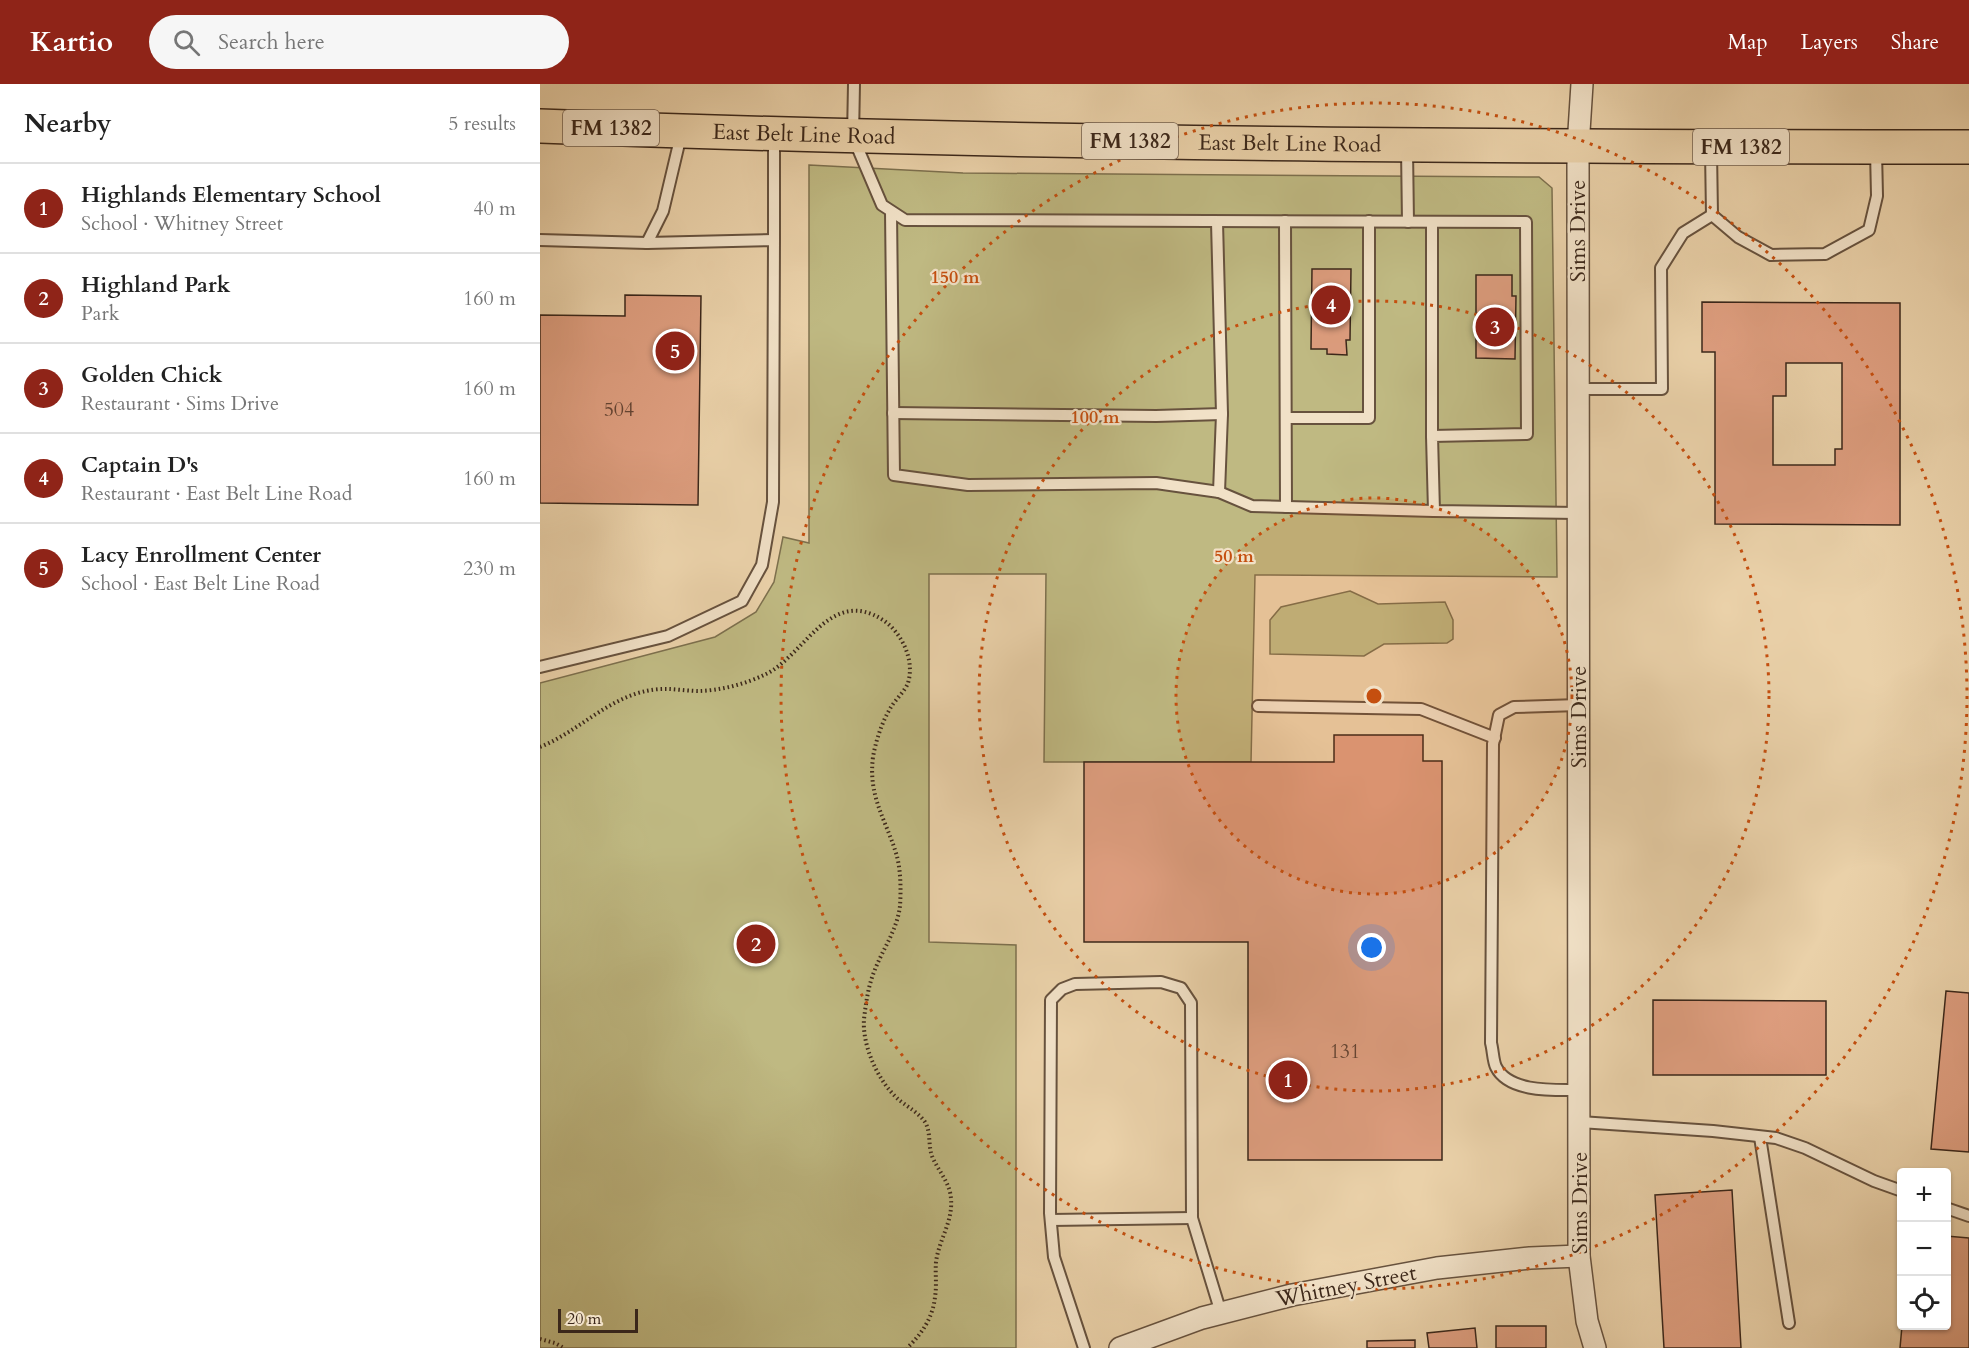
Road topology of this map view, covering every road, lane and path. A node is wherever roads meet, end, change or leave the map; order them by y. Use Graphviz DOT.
graph roads {
  1 [pos="854,84"];
  2 [pos="1582,84"];
  3 [pos="540,126"];
  4 [pos="682,131"];
  5 [pos="774,134"];
  6 [pos="853,136"];
  7 [pos="1407,146"];
  8 [pos="1578,147"];
  9 [pos="1711,147"];
  10 [pos="1875,147"];
  11 [pos="1969,147"];
  12 [pos="891,212"];
  13 [pos="1712,215"];
  14 [pos="1285,221"];
  15 [pos="1370,221"];
  16 [pos="1216,222"];
  17 [pos="1408,222"];
  18 [pos="1432,222"];
  19 [pos="540,240"];
  20 [pos="774,240"];
  21 [pos="647,243"];
  22 [pos="1578,389"];
  23 [pos="893,413"];
  24 [pos="1222,414"];
  25 [pos="1286,418"];
  26 [pos="1432,436"];
  27 [pos="1219,492"];
  28 [pos="1286,507"];
  29 [pos="1434,511"];
  30 [pos="1578,513"];
  31 [pos="540,667"];
  32 [pos="1579,705"];
  33 [pos="1258,706"];
  34 [pos="1495,738"];
  35 [pos="540,747"];
  36 [pos="1580,1090"];
  37 [pos="1580,1122"];
  38 [pos="1760,1137"];
  39 [pos="1897,1189"];
  40 [pos="1951,1209"];
  41 [pos="1969,1216"];
  42 [pos="1192,1218"];
  43 [pos="1051,1221"];
  44 [pos="1579,1256"];
  45 [pos="1221,1313"];
  46 [pos="1789,1323"];
  47 [pos="540,1339"];
  48 [pos="564,1348"];
  49 [pos="907,1348"];
  50 [pos="1084,1348"];
  51 [pos="1120,1348"];
  52 [pos="1595,1348"];
  1 -- 6 [label="lane"];
  2 -- 8 [label="street, Sims Drive"];
  3 -- 4 [label="main road, East Belt Line Road / FM 1382"];
  4 -- 5 [label="main road, East Belt Line Road / FM 1382"];
  4 -- 21 [label="lane"];
  5 -- 6 [label="main road, East Belt Line Road / FM 1382"];
  5 -- 20 [label="lane"];
  6 -- 7 [label="main road, East Belt Line Road / FM 1382"];
  6 -- 12 [label="lane"];
  7 -- 8 [label="main road, East Belt Line Road / FM 1382"];
  7 -- 17 [label="lane"];
  8 -- 9 [label="main road, East Belt Line Road / FM 1382"];
  8 -- 22 [label="street, Sims Drive"];
  9 -- 10 [label="main road, East Belt Line Road / FM 1382"];
  9 -- 13 [label="lane"];
  10 -- 11 [label="main road, East Belt Line Road / FM 1382"];
  10 -- 13 [label="lane"];
  12 -- 16 [label="lane"];
  12 -- 23 [label="lane"];
  13 -- 22 [label="lane"];
  14 -- 15 [label="lane"];
  14 -- 16 [label="lane"];
  14 -- 25 [label="lane"];
  15 -- 17 [label="lane"];
  15 -- 25 [label="lane"];
  16 -- 24 [label="lane"];
  17 -- 18 [label="lane"];
  18 -- 26 [label="lane"];
  18 -- 26 [label="lane"];
  19 -- 21 [label="lane"];
  20 -- 21 [label="lane"];
  20 -- 31 [label="lane"];
  22 -- 30 [label="street, Sims Drive"];
  23 -- 24 [label="lane"];
  23 -- 27 [label="lane"];
  24 -- 27 [label="lane"];
  25 -- 28 [label="lane"];
  26 -- 29 [label="lane"];
  27 -- 28 [label="lane"];
  28 -- 29 [label="lane"];
  29 -- 30 [label="lane"];
  30 -- 32 [label="street, Sims Drive"];
  32 -- 34 [label="lane"];
  32 -- 36 [label="street, Sims Drive"];
  33 -- 34 [label="lane"];
  34 -- 36 [label="lane"];
  35 -- 49 [label="path"];
  36 -- 37 [label="street, Sims Drive"];
  37 -- 38 [label="lane"];
  37 -- 44 [label="street, Sims Drive"];
  38 -- 39 [label="lane"];
  38 -- 46 [label="lane"];
  40 -- 41 [label="lane"];
  42 -- 43 [label="lane"];
  42 -- 43 [label="lane"];
  42 -- 45 [label="lane"];
  43 -- 50 [label="lane"];
  44 -- 45 [label="street, Whitney Street"];
  44 -- 52 [label="street, Sims Drive"];
  45 -- 51 [label="street, Whitney Street"];
  47 -- 48 [label="path"];
}
